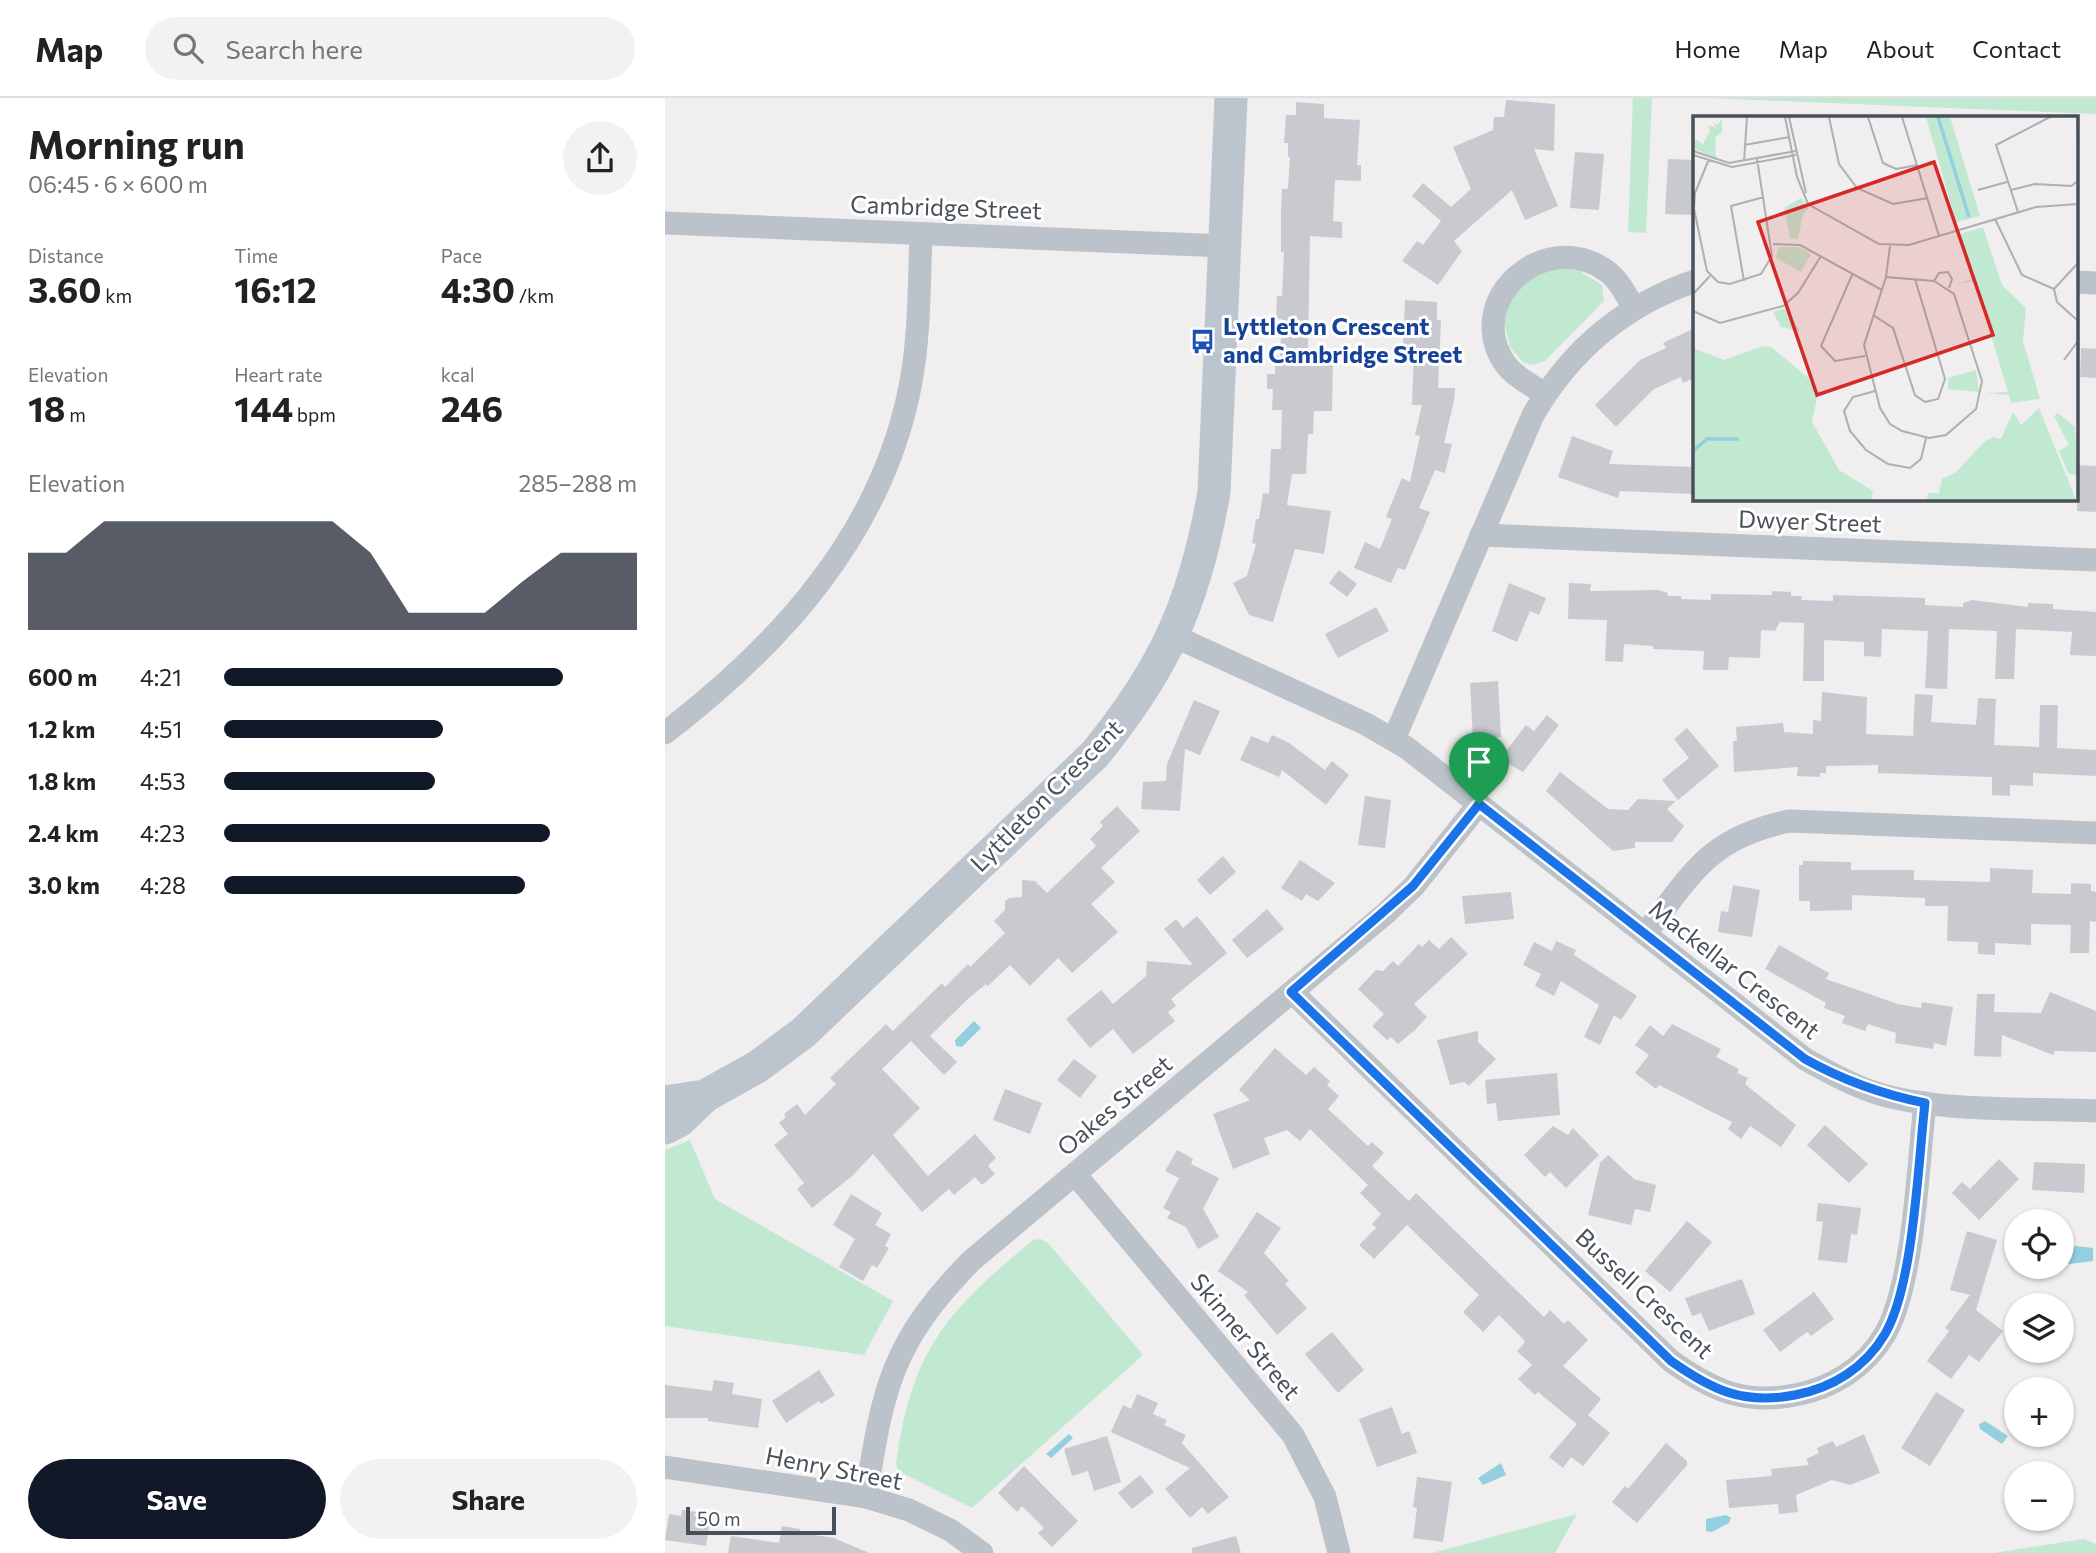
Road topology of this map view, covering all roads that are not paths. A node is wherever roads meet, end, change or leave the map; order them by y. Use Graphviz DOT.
graph roads {
  1 [pos="1231,98"];
  2 [pos="665,223"];
  3 [pos="921,234"];
  4 [pos="1225,246"];
  5 [pos="1693,282"];
  6 [pos="1634,308"];
  7 [pos="1545,394"];
  8 [pos="1481,535"];
  9 [pos="2096,561"];
  10 [pos="1174,636"];
  11 [pos="665,733"];
  12 [pos="1394,740"];
  13 [pos="1479,804"];
  14 [pos="2096,833"];
  15 [pos="1645,934"];
  16 [pos="1291,992"];
  17 [pos="705,1096"];
  18 [pos="665,1102"];
  19 [pos="1925,1103"];
  20 [pos="2096,1111"];
  21 [pos="665,1128"];
  22 [pos="1075,1174"];
  23 [pos="665,1467"];
  24 [pos="866,1497"];
  25 [pos="982,1553"];
  26 [pos="1339,1553"];
  1 -- 4 [label="street, Lyttleton Crescent"];
  2 -- 3 [label="street, Cambridge Street"];
  3 -- 4 [label="street, Cambridge Street"];
  3 -- 11 [label="street"];
  4 -- 10 [label="street, Lyttleton Crescent"];
  5 -- 6 [label="street"];
  6 -- 7 [label="street"];
  6 -- 7 [label="street"];
  7 -- 8 [label="street"];
  8 -- 9 [label="street, Dwyer Street"];
  8 -- 12 [label="street"];
  10 -- 12 [label="street, Mackellar Crescent"];
  10 -- 17 [label="street, Lyttleton Crescent"];
  12 -- 13 [label="street, Mackellar Crescent"];
  13 -- 15 [label="street, Mackellar Crescent"];
  13 -- 16 [label="street, Oakes Street"];
  14 -- 15 [label="street"];
  15 -- 19 [label="street, Mackellar Crescent"];
  16 -- 19 [label="street, Bussell Crescent"];
  16 -- 22 [label="street, Oakes Street"];
  17 -- 18 [label="street, Lyttleton Crescent"];
  17 -- 21 [label="street, Lyttleton Crescent"];
  19 -- 20 [label="street, Mackellar Crescent"];
  22 -- 24 [label="street, Oakes Street"];
  22 -- 26 [label="street, Skinner Street"];
  23 -- 24 [label="street, Henry Street"];
  24 -- 25 [label="street, Henry Street"];
}
